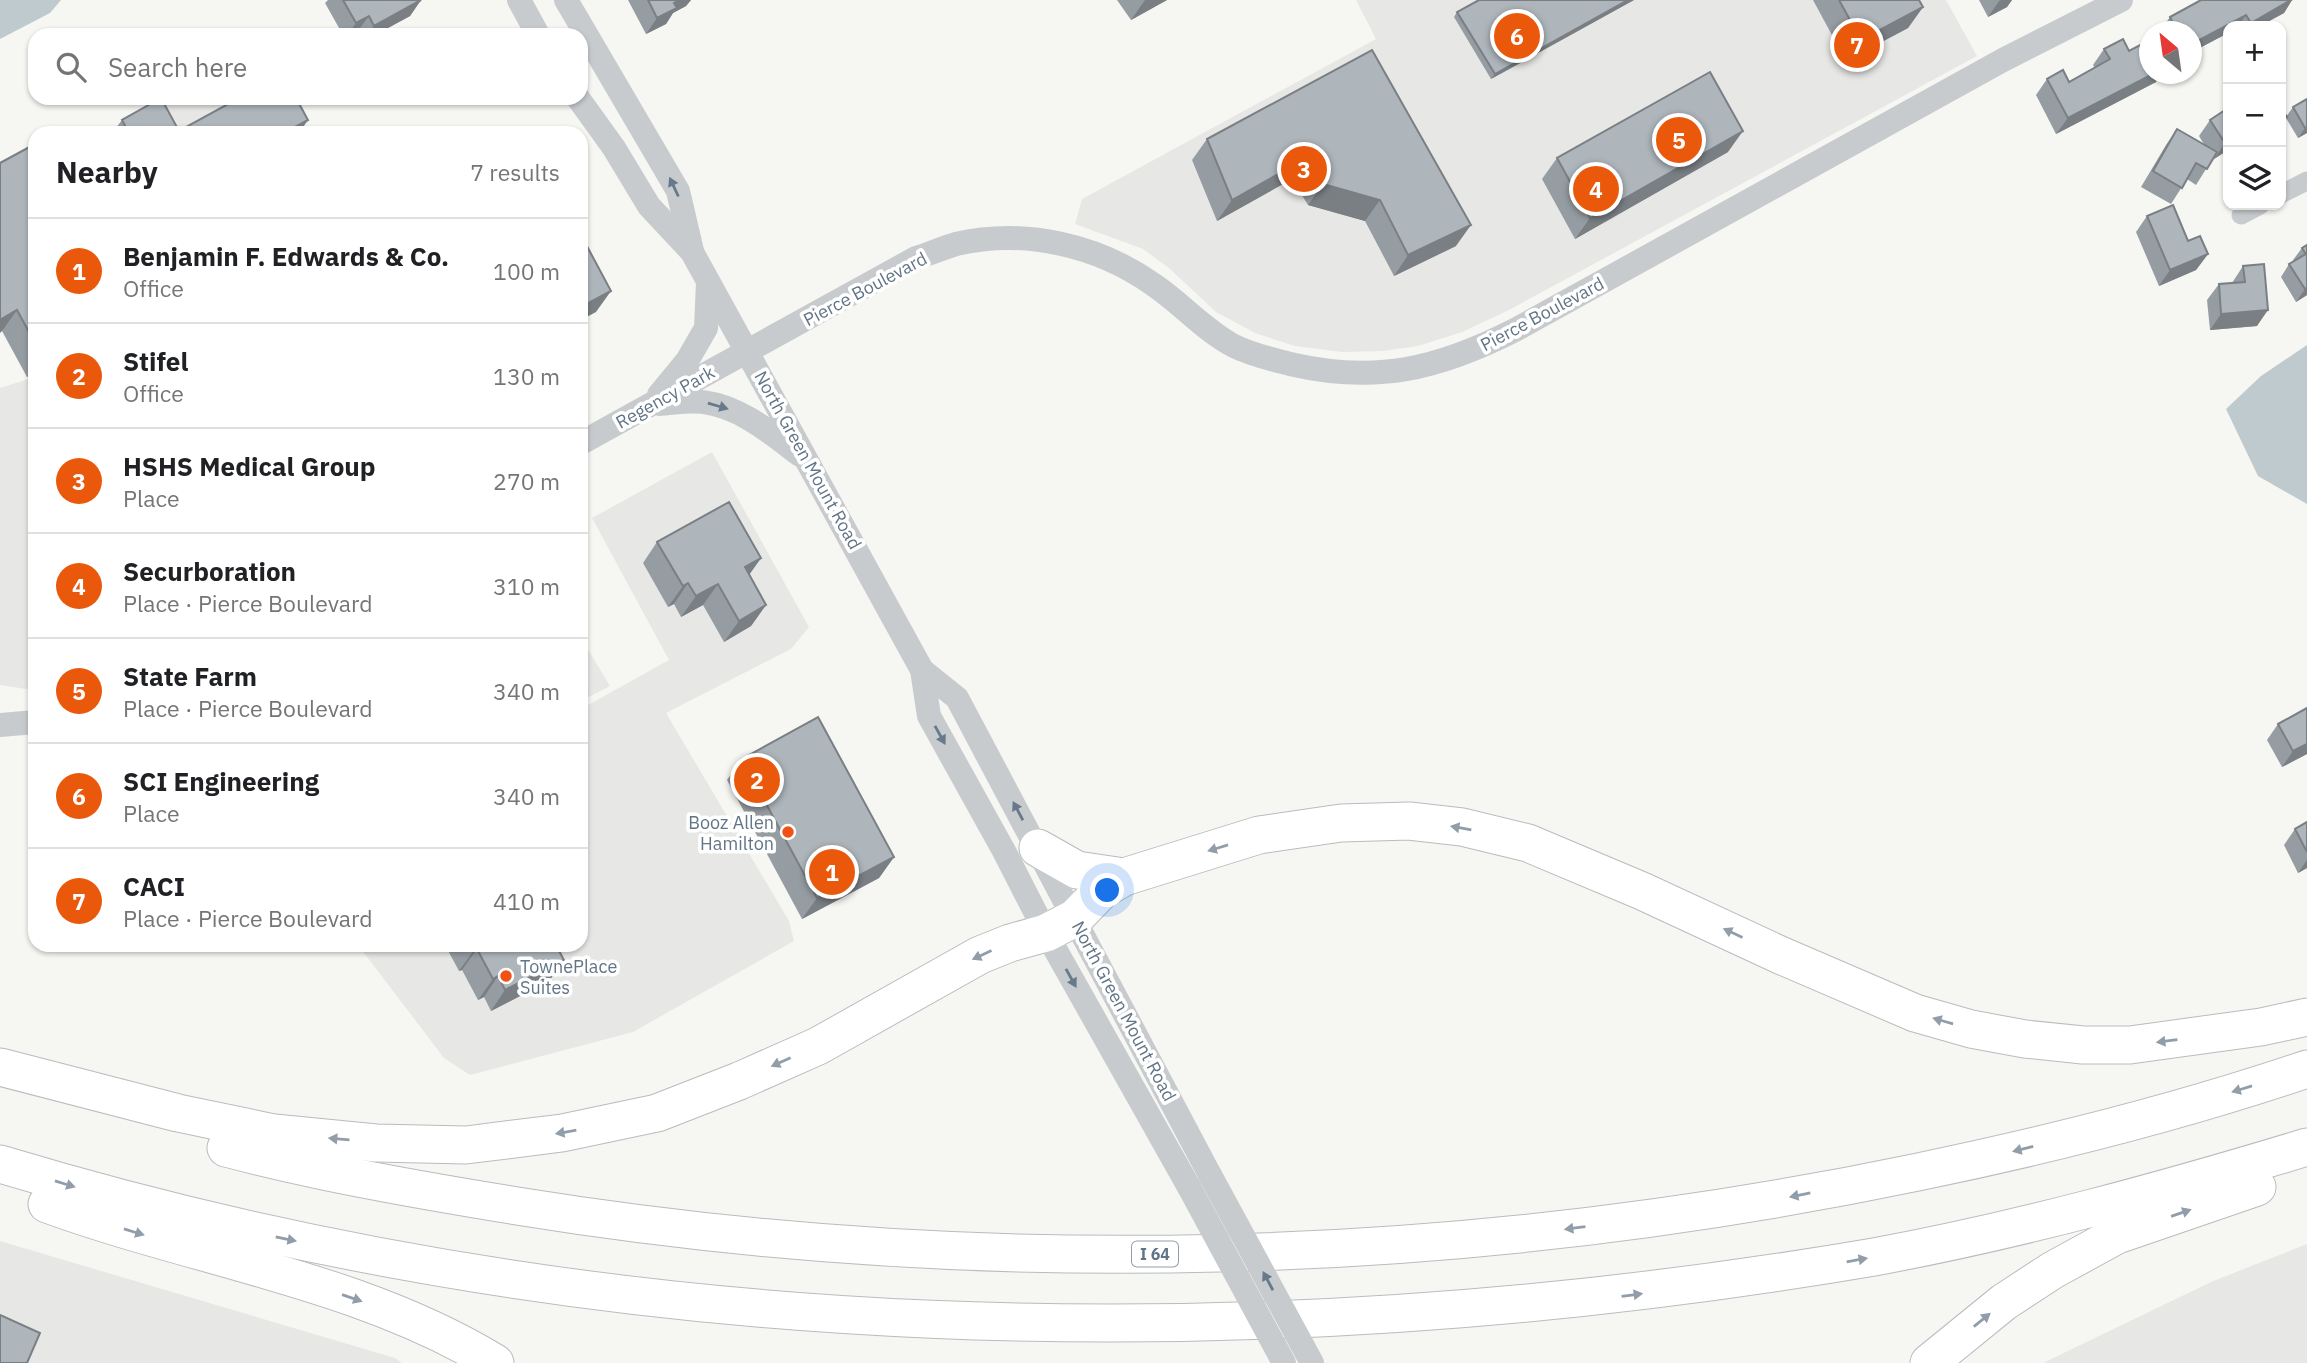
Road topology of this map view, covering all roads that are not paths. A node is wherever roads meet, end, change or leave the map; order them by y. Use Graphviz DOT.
graph roads {
  1 [pos="519,0"];
  2 [pos="566,0"];
  3 [pos="2120,0"];
  4 [pos="534,28"];
  5 [pos="582,28"];
  6 [pos="588,38"];
  7 [pos="583,105"];
  8 [pos="2307,181"];
  9 [pos="2286,192"];
  10 [pos="2250,210"];
  11 [pos="2241,215"];
  12 [pos="692,252"];
  13 [pos="708,281"];
  14 [pos="748,352"];
  15 [pos="651,405"];
  16 [pos="588,439"];
  17 [pos="808,462"];
  18 [pos="922,670"];
  19 [pos="28,723"];
  20 [pos="0,725"];
  21 [pos="1038,848"];
  22 [pos="1124,877"];
  23 [pos="1060,926"];
  24 [pos="2307,1017"];
  25 [pos="0,1067"];
  26 [pos="2307,1069"];
  27 [pos="0,1087"];
  28 [pos="2307,1147"];
  29 [pos="0,1164"];
  30 [pos="2307,1169"];
  31 [pos="0,1187"];
  32 [pos="495,1363"];
  33 [pos="1284,1363"];
  34 [pos="1312,1363"];
  35 [pos="1929,1363"];
  1 -- 4 [label="street"];
  5 -- 2 [label="street, North Green Mount Road, one-way"];
  3 -- 14 [label="street, Pierce Boulevard"];
  12 -- 6 [label="street, North Green Mount Road, one-way"];
  7 -- 12 [label="street, North Green Mount Road"];
  8 -- 9 [label="street"];
  10 -- 11 [label="street"];
  12 -- 13 [label="street, North Green Mount Road"];
  13 -- 14 [label="street, North Green Mount Road"];
  13 -- 15 [label="street"];
  14 -- 15 [label="street, Regency Park"];
  14 -- 17 [label="street, North Green Mount Road"];
  15 -- 16 [label="street, Regency Park"];
  15 -- 17 [label="street, one-way"];
  17 -- 18 [label="street, North Green Mount Road"];
  21 -- 18 [label="street, North Green Mount Road, one-way"];
  18 -- 23 [label="street, North Green Mount Road, one-way"];
  19 -- 20 [label="street"];
  21 -- 22 [label="highway"];
  21 -- 23 [label="street, North Green Mount Road"];
  22 -- 23 [label="highway"];
  24 -- 22 [label="highway, one-way"];
  23 -- 25 [label="highway, one-way"];
  23 -- 33 [label="street, North Green Mount Road, one-way, bridge"];
  34 -- 23 [label="street, North Green Mount Road, one-way, bridge"];
  26 -- 27 [label="highway, I 64, one-way"];
  29 -- 28 [label="highway, one-way"];
  35 -- 30 [label="highway, one-way"];
  31 -- 32 [label="highway, one-way"];
}
